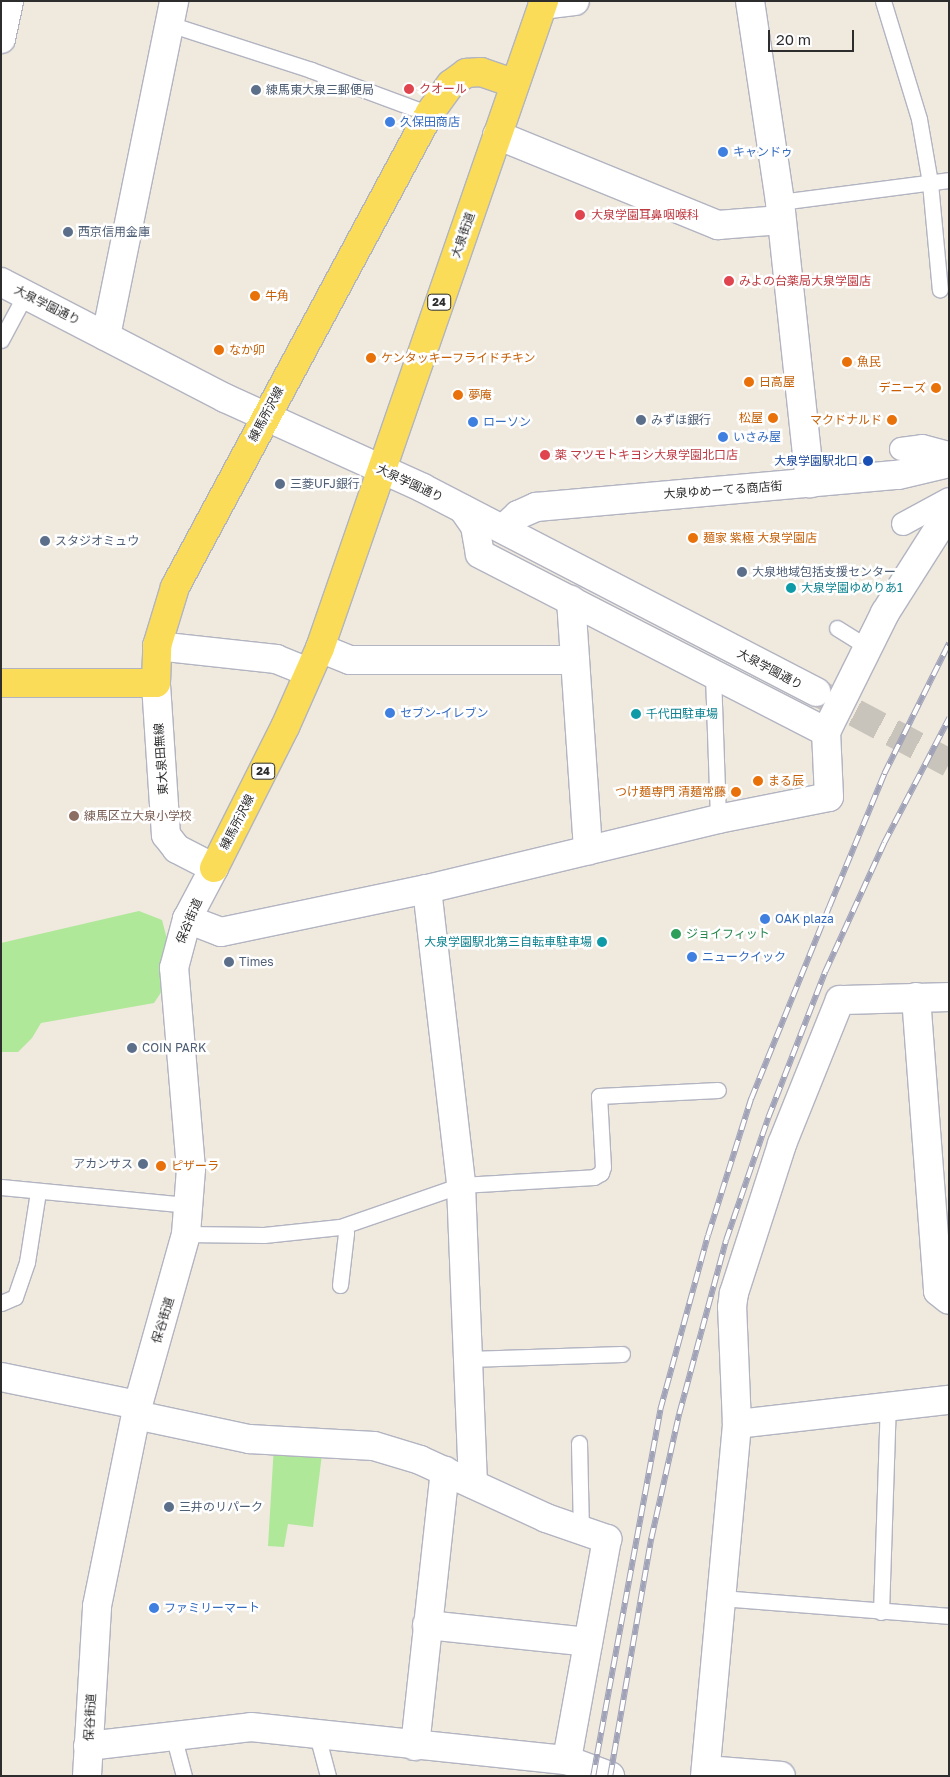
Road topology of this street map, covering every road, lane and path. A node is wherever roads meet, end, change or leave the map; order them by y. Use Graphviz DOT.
graph roads {
  1 [pos="9,1"];
  2 [pos="575,1"];
  3 [pos="750,1"];
  4 [pos="883,1"];
  5 [pos="544,3"];
  6 [pos="172,13"];
  7 [pos="1,39"];
  8 [pos="515,84"];
  9 [pos="429,114"];
  10 [pos="497,135"];
  11 [pos="949,180"];
  12 [pos="930,183"];
  13 [pos="781,211"];
  14 [pos="1,282"];
  15 [pos="940,290"];
  16 [pos="26,295"];
  17 [pos="106,336"];
  18 [pos="1,340"];
  19 [pos="265,416"];
  20 [pos="901,449"];
  21 [pos="949,453"];
  22 [pos="949,463"];
  23 [pos="381,469"];
  24 [pos="810,483"];
  25 [pos="949,498"];
  26 [pos="463,509"];
  27 [pos="949,512"];
  28 [pos="904,524"];
  29 [pos="503,529"];
  30 [pos="571,600"];
  31 [pos="838,628"];
  32 [pos="157,646"];
  33 [pos="868,647"];
  34 [pos="314,660"];
  35 [pos="575,660"];
  36 [pos="713,675"];
  37 [pos="156,682"];
  38 [pos="1,683"];
  39 [pos="816,692"];
  40 [pos="826,732"];
  41 [pos="718,819"];
  42 [pos="588,850"];
  43 [pos="214,868"];
  44 [pos="427,889"];
  45 [pos="187,918"];
  46 [pos="916,997"];
  47 [pos="949,997"];
  48 [pos="718,1090"];
  49 [pos="461,1185"];
  50 [pos="1,1187"];
  51 [pos="38,1192"];
  52 [pos="189,1206"];
  53 [pos="344,1226"];
  54 [pos="186,1234"];
  55 [pos="340,1285"];
  56 [pos="949,1300"];
  57 [pos="1,1303"];
  58 [pos="622,1354"];
  59 [pos="468,1359"];
  60 [pos="1,1377"];
  61 [pos="949,1400"];
  62 [pos="888,1405"];
  63 [pos="137,1410"];
  64 [pos="737,1424"];
  65 [pos="579,1443"];
  66 [pos="445,1471"];
  67 [pos="473,1484"];
  68 [pos="580,1530"];
  69 [pos="722,1598"];
  70 [pos="881,1612"];
  71 [pos="949,1616"];
  72 [pos="427,1625"];
  73 [pos="588,1642"];
  74 [pos="317,1734"];
  75 [pos="174,1735"];
  76 [pos="88,1746"];
  77 [pos="415,1746"];
  78 [pos="567,1760"];
  79 [pos="706,1773"];
  80 [pos="87,1776"];
  81 [pos="184,1776"];
  82 [pos="328,1776"];
  83 [pos="610,1776"];
  84 [pos="780,1776"];
  1 -- 7 [label="street"];
  2 -- 5 [label="street"];
  3 -- 13 [label="street"];
  4 -- 12 [label="lane"];
  5 -- 8 [label="main road, 大泉街道 / 24"];
  6 -- 9 [label="lane"];
  6 -- 17 [label="street"];
  8 -- 9 [label="main road, 練馬所沢線"];
  8 -- 10 [label="main road, 大泉街道 / 24"];
  9 -- 19 [label="main road, 練馬所沢線"];
  10 -- 13 [label="street"];
  10 -- 23 [label="main road, 大泉街道 / 24"];
  11 -- 12 [label="lane"];
  12 -- 13 [label="lane"];
  12 -- 15 [label="lane"];
  13 -- 24 [label="street"];
  14 -- 16 [label="street, 大泉学園通り"];
  16 -- 17 [label="street, 大泉学園通り"];
  16 -- 18 [label="lane"];
  17 -- 19 [label="street, 大泉学園通り"];
  19 -- 23 [label="street, 大泉学園通り"];
  19 -- 32 [label="main road, 練馬所沢線"];
  20 -- 21 [label="street"];
  22 -- 24 [label="street, 大泉ゆめーてる商店街"];
  23 -- 26 [label="street, 大泉学園通り"];
  23 -- 34 [label="main road, 練馬所沢線 / 24"];
  24 -- 29 [label="street, 大泉ゆめーてる商店街"];
  25 -- 28 [label="street"];
  26 -- 29 [label="street, 大泉学園通り"];
  26 -- 30 [label="street"];
  27 -- 33 [label="street"];
  29 -- 39 [label="street, 大泉学園通り"];
  30 -- 35 [label="street"];
  30 -- 36 [label="street"];
  31 -- 33 [label="lane"];
  32 -- 34 [label="street"];
  32 -- 37 [label="main road, 練馬所沢線"];
  33 -- 40 [label="street"];
  34 -- 35 [label="street"];
  34 -- 43 [label="main road, 練馬所沢線 / 24"];
  35 -- 42 [label="street"];
  36 -- 40 [label="street"];
  36 -- 41 [label="lane"];
  37 -- 38 [label="main road"];
  37 -- 43 [label="street, 東大泉田無線"];
  40 -- 41 [label="street"];
  41 -- 42 [label="street"];
  42 -- 44 [label="street"];
  43 -- 45 [label="street, 保谷街道"];
  44 -- 45 [label="street"];
  44 -- 49 [label="street"];
  45 -- 52 [label="street, 保谷街道"];
  46 -- 47 [label="street"];
  46 -- 56 [label="street"];
  46 -- 64 [label="street"];
  48 -- 49 [label="lane"];
  49 -- 53 [label="lane"];
  49 -- 59 [label="street"];
  50 -- 51 [label="lane"];
  51 -- 52 [label="lane"];
  51 -- 57 [label="lane"];
  52 -- 54 [label="street, 保谷街道"];
  53 -- 54 [label="lane"];
  53 -- 55 [label="lane"];
  54 -- 63 [label="street, 保谷街道"];
  58 -- 59 [label="lane"];
  59 -- 67 [label="street"];
  60 -- 63 [label="street"];
  61 -- 62 [label="street"];
  62 -- 64 [label="street"];
  62 -- 70 [label="lane"];
  63 -- 66 [label="street"];
  63 -- 76 [label="street, 保谷街道"];
  64 -- 69 [label="street"];
  65 -- 68 [label="lane"];
  66 -- 67 [label="street"];
  66 -- 72 [label="street"];
  67 -- 68 [label="street"];
  68 -- 73 [label="street"];
  69 -- 70 [label="lane"];
  69 -- 79 [label="street"];
  70 -- 71 [label="lane"];
  72 -- 73 [label="street"];
  72 -- 77 [label="street"];
  73 -- 78 [label="street"];
  74 -- 75 [label="street"];
  74 -- 77 [label="street"];
  74 -- 82 [label="lane"];
  75 -- 76 [label="street"];
  75 -- 81 [label="lane"];
  76 -- 80 [label="street, 保谷街道"];
  77 -- 78 [label="street"];
  78 -- 83 [label="street"];
  79 -- 84 [label="street"];
}
